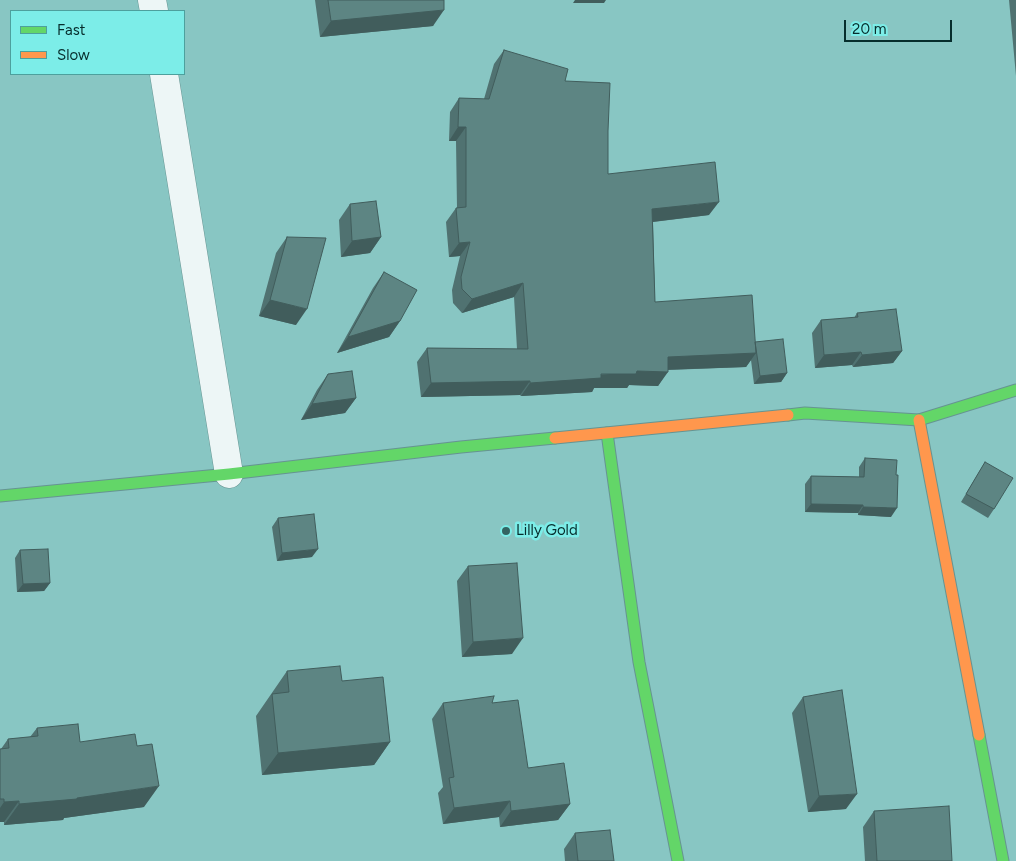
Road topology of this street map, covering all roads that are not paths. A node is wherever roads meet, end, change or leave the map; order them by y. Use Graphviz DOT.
graph roads {
  1 [pos="164,75"];
  2 [pos="1016,390"];
  3 [pos="919,420"];
  4 [pos="607,433"];
  5 [pos="229,474"];
  6 [pos="0,496"];
  7 [pos="682,860"];
  8 [pos="1003,861"];
  1 -- 5 [label="street"];
  2 -- 3 [label="main road"];
  3 -- 4 [label="main road"];
  3 -- 8 [label="main road"];
  4 -- 5 [label="main road"];
  4 -- 7 [label="main road"];
  5 -- 6 [label="main road"];
}
